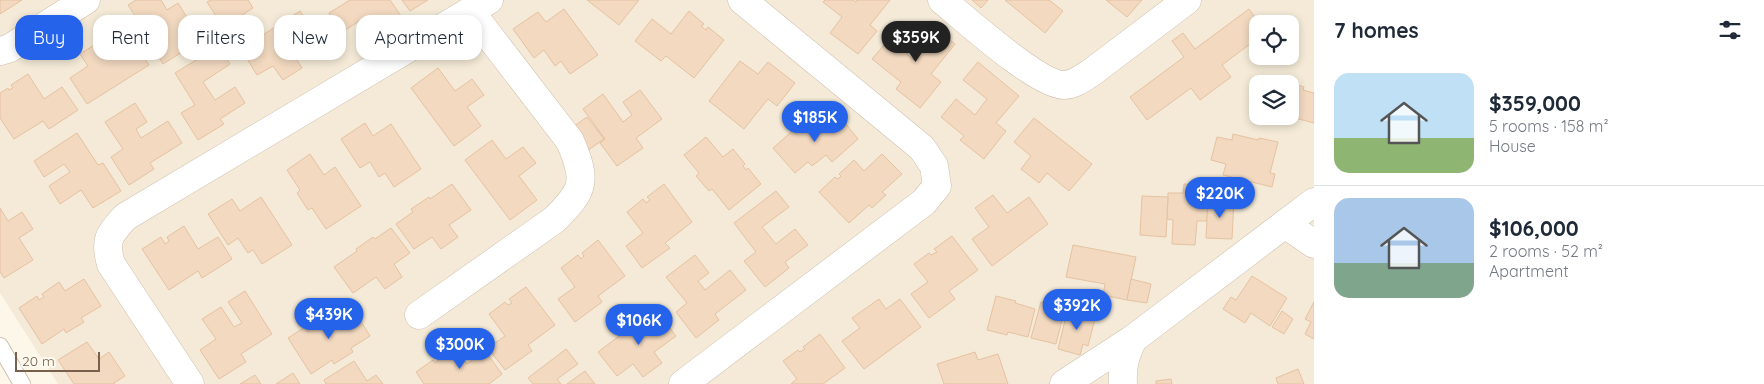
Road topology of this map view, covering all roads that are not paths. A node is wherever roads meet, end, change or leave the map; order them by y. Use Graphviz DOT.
graph roads {
  1 [pos="86,0"];
  2 [pos="742,0"];
  3 [pos="942,0"];
  4 [pos="1187,0"];
  5 [pos="480,6"];
  6 [pos="0,51"];
  7 [pos="1314,202"];
  8 [pos="1285,224"];
  9 [pos="1314,244"];
  10 [pos="419,315"];
  11 [pos="1133,339"];
  12 [pos="0,346"];
  13 [pos="22,384"];
  14 [pos="190,384"];
  15 [pos="683,384"];
  16 [pos="1064,384"];
  17 [pos="1124,384"];
  1 -- 6 [label="street"];
  2 -- 15 [label="street"];
  3 -- 4 [label="street"];
  5 -- 10 [label="street"];
  5 -- 14 [label="street"];
  7 -- 8 [label="street"];
  8 -- 9 [label="street"];
  8 -- 11 [label="street"];
  11 -- 16 [label="street"];
  11 -- 17 [label="street"];
  12 -- 13 [label="lane"];
}
